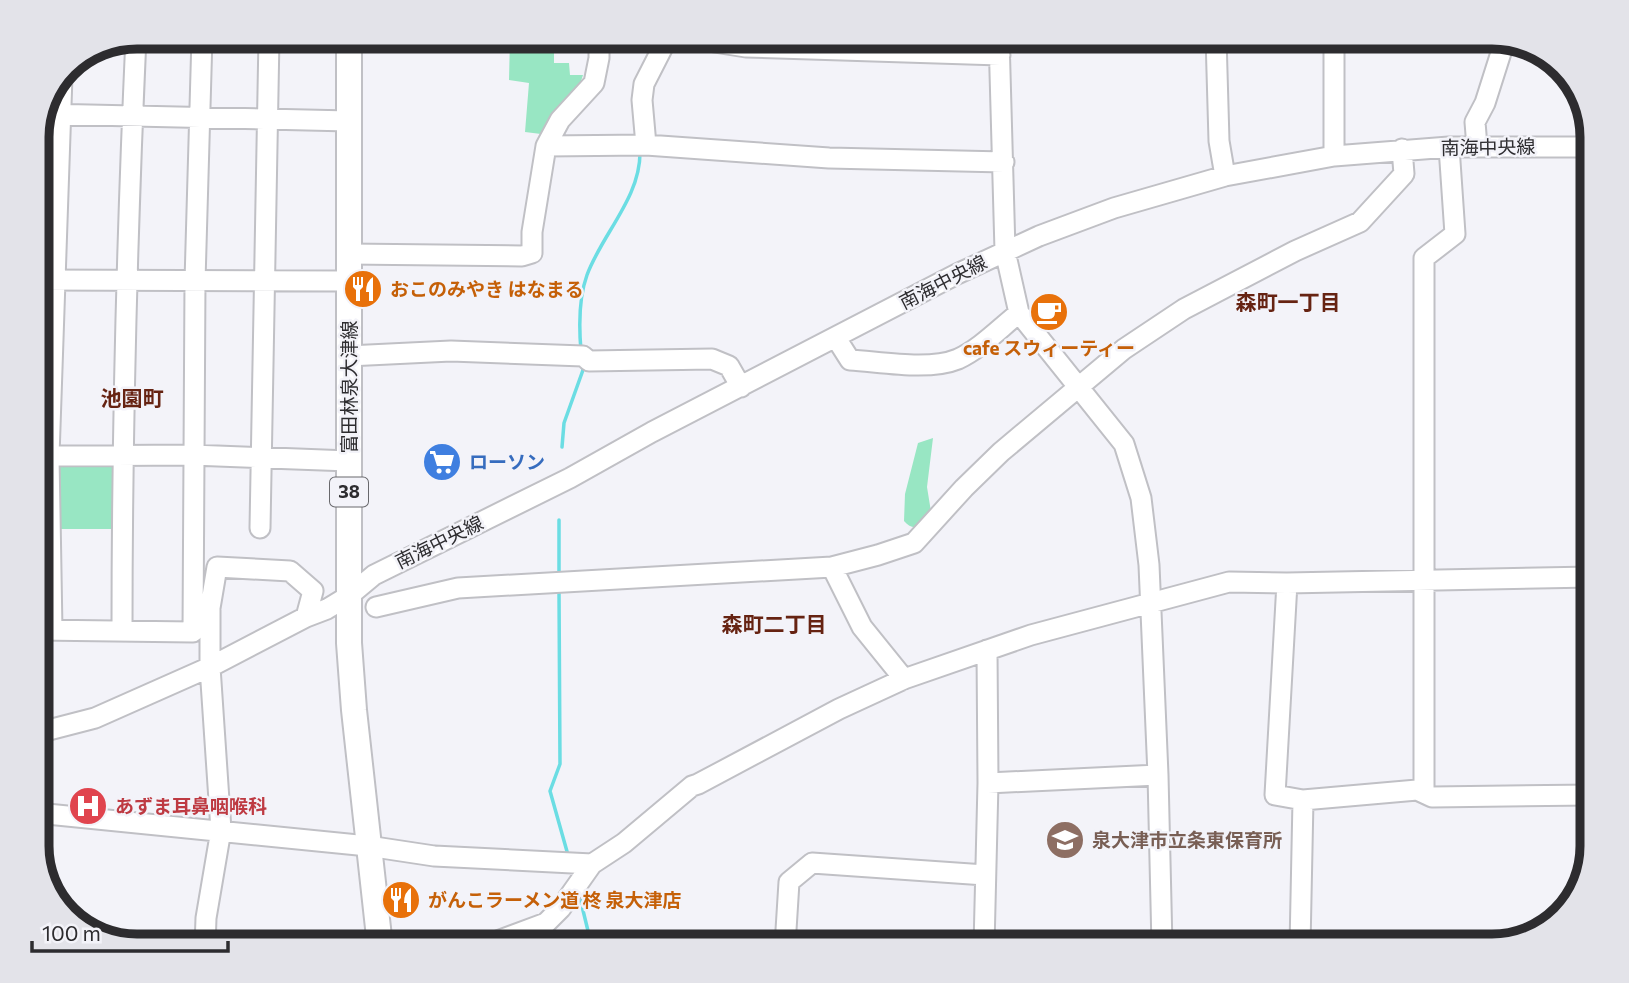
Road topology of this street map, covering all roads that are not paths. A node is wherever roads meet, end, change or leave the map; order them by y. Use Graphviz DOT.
graph roads {
  1 [pos="135,49"];
  2 [pos="202,49"];
  3 [pos="269,49"];
  4 [pos="349,49"];
  5 [pos="599,49"];
  6 [pos="661,49"];
  7 [pos="999,49"];
  8 [pos="1216,49"];
  9 [pos="1334,49"];
  10 [pos="1502,50"];
  11 [pos="53,114"];
  12 [pos="132,116"];
  13 [pos="201,118"];
  14 [pos="268,119"];
  15 [pos="349,121"];
  16 [pos="642,145"];
  17 [pos="546,146"];
  18 [pos="1580,146"];
  19 [pos="1449,147"];
  20 [pos="1476,147"];
  21 [pos="1402,149"];
  22 [pos="1334,156"];
  23 [pos="1004,162"];
  24 [pos="1225,176"];
  25 [pos="49,209"];
  26 [pos="1005,251"];
  27 [pos="348,254"];
  28 [pos="49,280"];
  29 [pos="195,281"];
  30 [pos="263,281"];
  31 [pos="350,281"];
  32 [pos="126,282"];
  33 [pos="1019,313"];
  34 [pos="836,338"];
  35 [pos="348,355"];
  36 [pos="1079,386"];
  37 [pos="740,387"];
  38 [pos="192,455"];
  39 [pos="49,456"];
  40 [pos="122,456"];
  41 [pos="263,458"];
  42 [pos="349,461"];
  43 [pos="260,528"];
  44 [pos="193,566"];
  45 [pos="832,566"];
  46 [pos="217,567"];
  47 [pos="1580,577"];
  48 [pos="1424,580"];
  49 [pos="1287,583"];
  50 [pos="350,595"];
  51 [pos="1149,602"];
  52 [pos="376,607"];
  53 [pos="306,617"];
  54 [pos="49,630"];
  55 [pos="122,631"];
  56 [pos="987,650"];
  57 [pos="210,667"];
  58 [pos="904,679"];
  59 [pos="49,730"];
  60 [pos="1158,775"];
  61 [pos="988,783"];
  62 [pos="1424,793"];
  63 [pos="1580,795"];
  64 [pos="1303,800"];
  65 [pos="49,814"];
  66 [pos="222,830"];
  67 [pos="368,846"];
  68 [pos="576,872"];
  69 [pos="985,875"];
  70 [pos="205,934"];
  71 [pos="379,934"];
  72 [pos="517,934"];
  73 [pos="786,934"];
  74 [pos="984,934"];
  75 [pos="1162,934"];
  76 [pos="1300,934"];
  1 -- 12 [label="street"];
  2 -- 13 [label="street"];
  3 -- 14 [label="street"];
  4 -- 15 [label="main road, 富田林泉大津線 / 38"];
  5 -- 17 [label="street"];
  6 -- 16 [label="street"];
  7 -- 23 [label="street"];
  8 -- 24 [label="street"];
  9 -- 22 [label="street"];
  10 -- 20 [label="street"];
  11 -- 12 [label="street"];
  11 -- 25 [label="street"];
  12 -- 13 [label="street"];
  12 -- 32 [label="street"];
  13 -- 14 [label="street"];
  13 -- 29 [label="street"];
  14 -- 15 [label="street"];
  14 -- 30 [label="street"];
  15 -- 27 [label="main road, 富田林泉大津線 / 38"];
  16 -- 17 [label="street"];
  16 -- 23 [label="street"];
  17 -- 27 [label="street"];
  18 -- 20 [label="street, 南海中央線"];
  19 -- 20 [label="street, 南海中央線"];
  19 -- 21 [label="street, 南海中央線"];
  19 -- 48 [label="street"];
  21 -- 22 [label="street, 南海中央線"];
  21 -- 36 [label="street"];
  22 -- 24 [label="street, 南海中央線"];
  23 -- 26 [label="street"];
  24 -- 26 [label="street, 南海中央線"];
  26 -- 33 [label="street"];
  26 -- 34 [label="street, 南海中央線"];
  27 -- 31 [label="main road, 富田林泉大津線 / 38"];
  28 -- 32 [label="street"];
  29 -- 30 [label="street"];
  29 -- 32 [label="street"];
  29 -- 38 [label="street"];
  30 -- 31 [label="street"];
  30 -- 41 [label="street"];
  31 -- 35 [label="main road, 富田林泉大津線 / 38"];
  32 -- 40 [label="street"];
  33 -- 34 [label="street"];
  33 -- 36 [label="street"];
  34 -- 37 [label="street, 南海中央線"];
  35 -- 37 [label="street"];
  35 -- 42 [label="main road, 富田林泉大津線 / 38"];
  36 -- 45 [label="street"];
  36 -- 51 [label="street"];
  37 -- 50 [label="street, 南海中央線"];
  38 -- 40 [label="street"];
  38 -- 41 [label="street"];
  38 -- 44 [label="street"];
  39 -- 40 [label="street"];
  40 -- 55 [label="street"];
  41 -- 42 [label="street"];
  41 -- 43 [label="street"];
  42 -- 50 [label="main road, 富田林泉大津線 / 38"];
  44 -- 46 [label="street"];
  44 -- 55 [label="street"];
  45 -- 52 [label="street"];
  45 -- 58 [label="street"];
  46 -- 53 [label="street"];
  46 -- 57 [label="street"];
  47 -- 48 [label="street"];
  48 -- 49 [label="street"];
  48 -- 62 [label="street"];
  49 -- 51 [label="street"];
  49 -- 64 [label="street"];
  50 -- 53 [label="street, 南海中央線"];
  50 -- 67 [label="main road, 富田林泉大津線 / 38"];
  51 -- 56 [label="street"];
  51 -- 60 [label="street"];
  53 -- 57 [label="street, 南海中央線"];
  54 -- 55 [label="street"];
  56 -- 58 [label="street"];
  56 -- 61 [label="street"];
  57 -- 59 [label="street"];
  57 -- 66 [label="street"];
  58 -- 68 [label="street"];
  60 -- 61 [label="street"];
  60 -- 75 [label="street"];
  61 -- 69 [label="street"];
  62 -- 63 [label="street"];
  62 -- 64 [label="street"];
  64 -- 76 [label="street"];
  65 -- 66 [label="street"];
  66 -- 67 [label="street"];
  66 -- 70 [label="street"];
  67 -- 68 [label="street"];
  67 -- 71 [label="main road, 富田林泉大津線 / 38"];
  68 -- 72 [label="street"];
  69 -- 73 [label="street"];
  69 -- 74 [label="street"];
}
